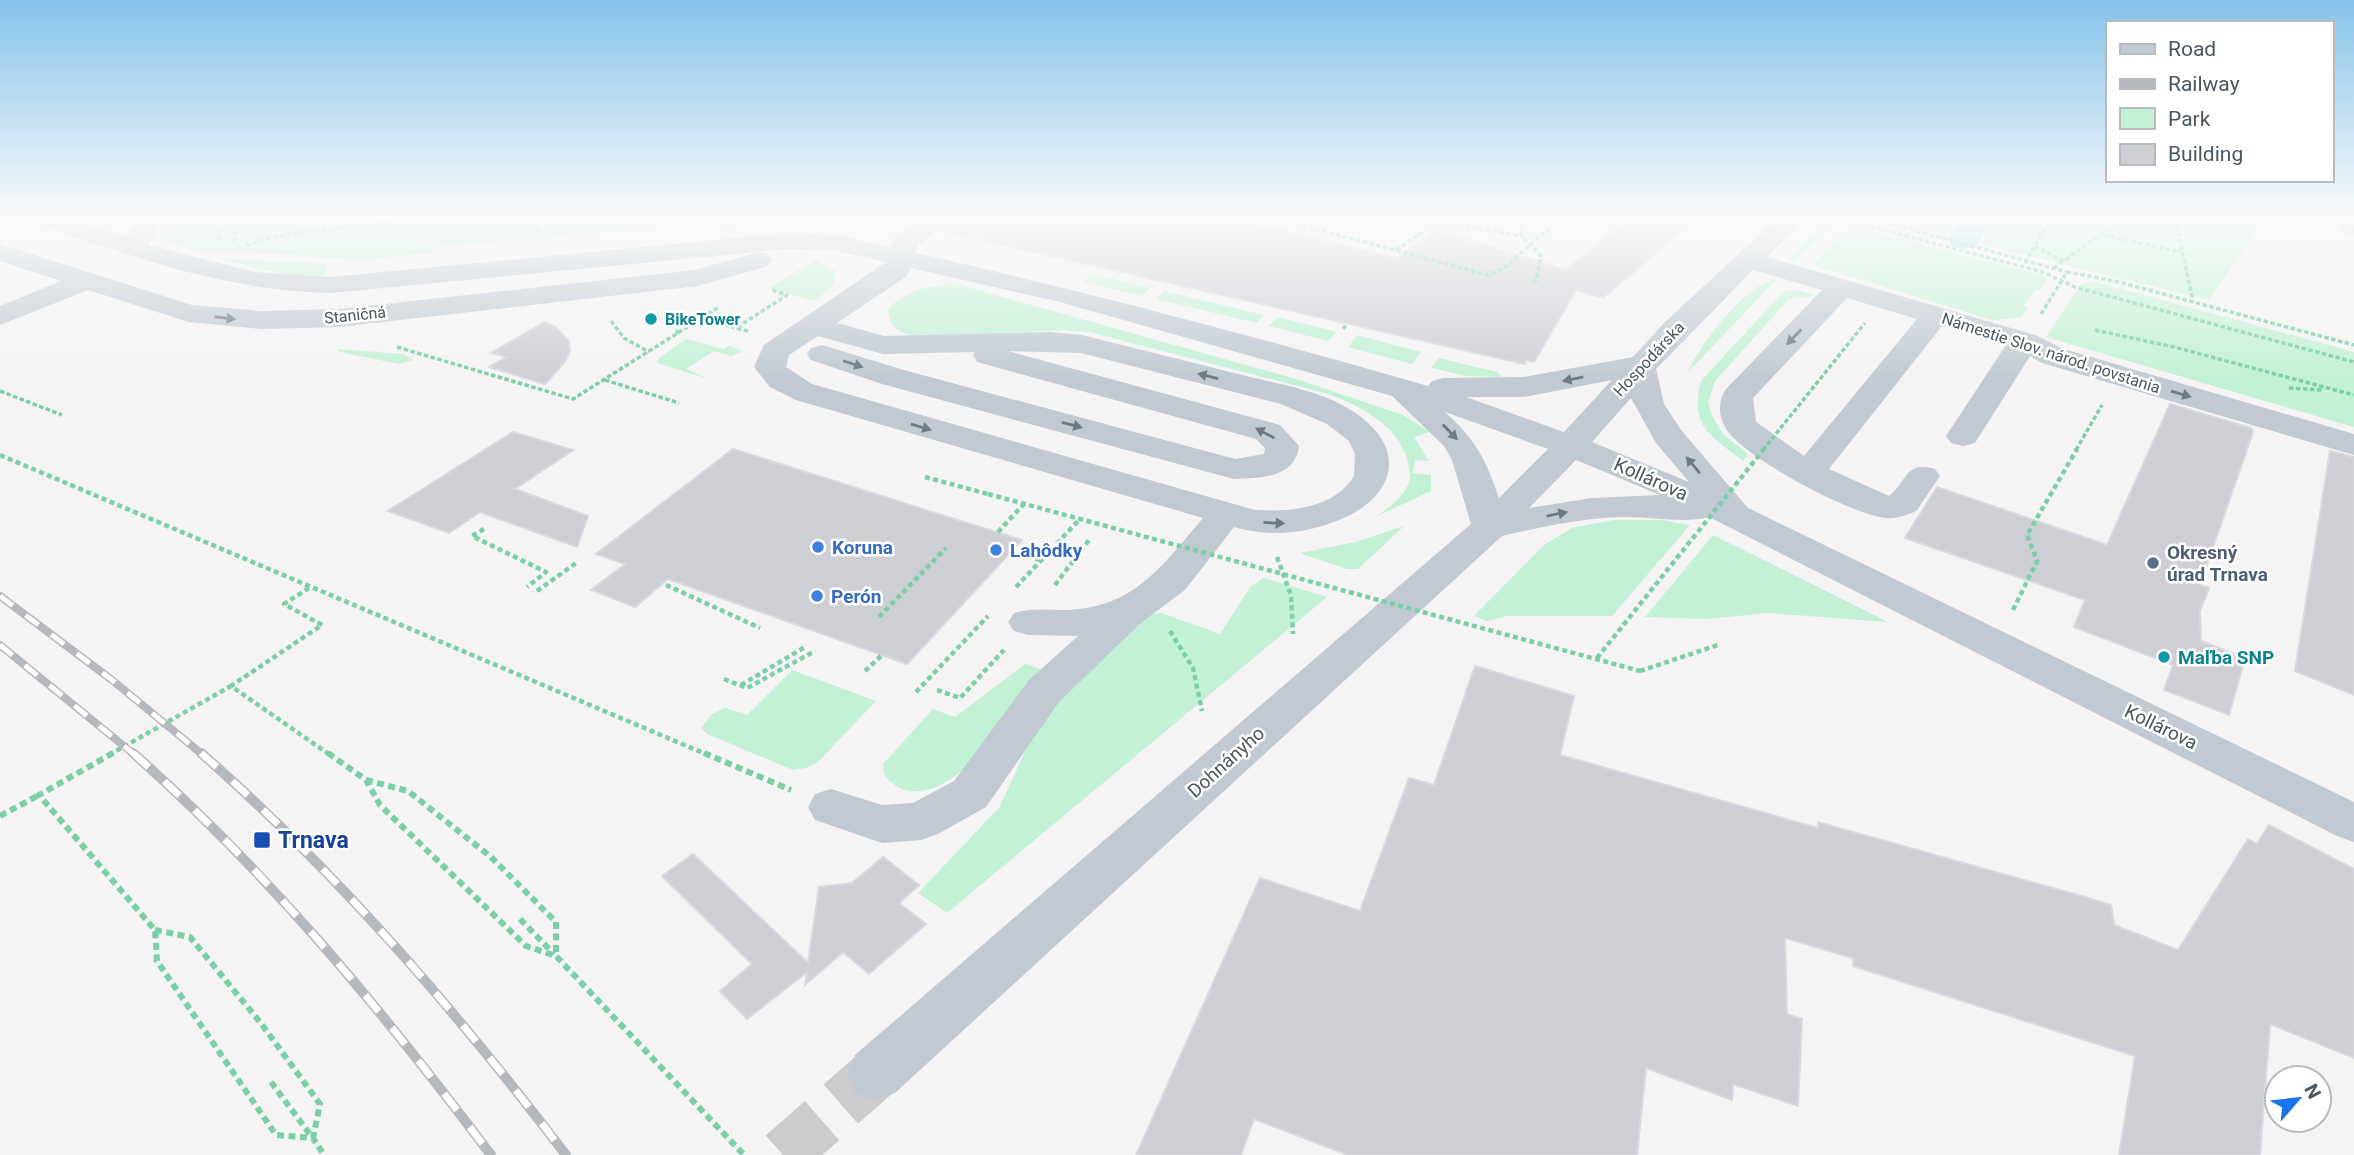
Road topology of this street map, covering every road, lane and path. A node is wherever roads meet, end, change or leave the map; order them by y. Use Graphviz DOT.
graph roads {
  1 [pos="62,272"];
  2 [pos="211,272"];
  3 [pos="467,272"];
  4 [pos="719,272"];
  5 [pos="894,272"];
  6 [pos="960,272"];
  7 [pos="1476,272"];
  8 [pos="1495,272"];
  9 [pos="1538,272"];
  10 [pos="1737,272"];
  11 [pos="1790,272"];
  12 [pos="2036,272"];
  13 [pos="2067,272"];
  14 [pos="2185,272"];
  15 [pos="87,280"];
  16 [pos="2061,281"];
  17 [pos="1531,284"];
  18 [pos="762,287"];
  19 [pos="1841,287"];
  20 [pos="2193,302"];
  21 [pos="721,306"];
  22 [pos="1935,315"];
  23 [pos="0,316"];
  24 [pos="607,318"];
  25 [pos="702,318"];
  26 [pos="1865,323"];
  27 [pos="1348,324"];
  28 [pos="816,326"];
  29 [pos="736,328"];
  30 [pos="1343,329"];
  31 [pos="2087,329"];
  32 [pos="2030,331"];
  33 [pos="748,332"];
  34 [pos="788,342"];
  35 [pos="952,345"];
  36 [pos="2354,345"];
  37 [pos="384,346"];
  38 [pos="649,352"];
  39 [pos="2354,362"];
  40 [pos="1640,366"];
  41 [pos="604,379"];
  42 [pos="1398,387"];
  43 [pos="0,391"];
  44 [pos="2108,395"];
  45 [pos="2354,395"];
  46 [pos="679,403"];
  47 [pos="62,415"];
  48 [pos="1963,436"];
  49 [pos="1572,445"];
  50 [pos="2354,445"];
  51 [pos="0,455"];
  52 [pos="1809,472"];
  53 [pos="1923,476"];
  54 [pos="925,477"];
  55 [pos="1024,505"];
  56 [pos="1226,514"];
  57 [pos="1738,517"];
  58 [pos="1490,527"];
  59 [pos="484,528"];
  60 [pos="998,532"];
  61 [pos="946,548"];
  62 [pos="1011,551"];
  63 [pos="1277,557"];
  64 [pos="1041,561"];
  65 [pos="576,563"];
  66 [pos="666,585"];
  67 [pos="310,587"];
  68 [pos="527,587"];
  69 [pos="537,591"];
  70 [pos="1137,607"];
  71 [pos="2011,614"];
  72 [pos="879,617"];
  73 [pos="1028,622"];
  74 [pos="760,628"];
  75 [pos="1293,634"];
  76 [pos="1718,645"];
  77 [pos="805,648"];
  78 [pos="815,651"];
  79 [pos="881,656"];
  80 [pos="1597,659"];
  81 [pos="865,671"];
  82 [pos="724,679"];
  83 [pos="231,686"];
  84 [pos="741,686"];
  85 [pos="1202,711"];
  86 [pos="366,780"];
  87 [pos="39,795"];
  88 [pos="831,807"];
  89 [pos="0,816"];
  90 [pos="2354,823"];
  91 [pos="520,919"];
  92 [pos="155,930"];
  93 [pos="556,956"];
  94 [pos="875,1074"];
  95 [pos="271,1082"];
  96 [pos="313,1138"];
  97 [pos="324,1155"];
  98 [pos="744,1155"];
  1 -- 15 [label="street, Staničná"];
  2 -- 3 [label="street, Staničná"];
  15 -- 4 [label="street, Staničná, one-way"];
  5 -- 28 [label="street"];
  6 -- 42 [label="street, Kollárova"];
  7 -- 8 [label="path"];
  9 -- 17 [label="path"];
  10 -- 40 [label="street, Hospodárska"];
  11 -- 19 [label="street, Námestie Slov. národ. povstania"];
  12 -- 16 [label="path"];
  13 -- 16 [label="path"];
  13 -- 20 [label="path"];
  14 -- 20 [label="path"];
  15 -- 23 [label="street"];
  16 -- 32 [label="path"];
  16 -- 39 [label="path"];
  18 -- 29 [label="path"];
  19 -- 22 [label="street, Námestie Slov. národ. povstania"];
  19 -- 52 [label="street, one-way"];
  20 -- 36 [label="path"];
  21 -- 25 [label="path"];
  22 -- 32 [label="street, Námestie Slov. národ. povstania"];
  22 -- 52 [label="street"];
  24 -- 38 [label="path"];
  25 -- 29 [label="path"];
  25 -- 38 [label="path"];
  26 -- 80 [label="path, bridge"];
  27 -- 30 [label="path"];
  28 -- 34 [label="street"];
  28 -- 35 [label="street"];
  29 -- 33 [label="path"];
  31 -- 45 [label="path"];
  32 -- 48 [label="street"];
  32 -- 50 [label="street, Námestie Slov. národ. povstania, one-way"];
  34 -- 35 [label="street, one-way"];
  34 -- 56 [label="street, one-way"];
  56 -- 35 [label="street, one-way"];
  37 -- 41 [label="path"];
  38 -- 41 [label="path"];
  40 -- 42 [label="street, one-way"];
  40 -- 49 [label="street, Hospodárska"];
  57 -- 40 [label="street, one-way"];
  41 -- 46 [label="path"];
  42 -- 49 [label="street, Kollárova"];
  42 -- 58 [label="street, one-way"];
  43 -- 47 [label="path"];
  44 -- 71 [label="path"];
  49 -- 57 [label="street, Kollárova"];
  49 -- 58 [label="street, Dohnányho"];
  51 -- 67 [label="path"];
  52 -- 53 [label="street"];
  54 -- 55 [label="path, bridge"];
  55 -- 60 [label="path"];
  55 -- 80 [label="path, bridge"];
  56 -- 70 [label="street"];
  58 -- 57 [label="street, one-way"];
  57 -- 90 [label="street, Kollárova"];
  58 -- 94 [label="street, Dohnányho"];
  59 -- 68 [label="path"];
  61 -- 72 [label="path"];
  62 -- 64 [label="path"];
  63 -- 75 [label="path"];
  65 -- 69 [label="path"];
  66 -- 74 [label="path"];
  67 -- 83 [label="path"];
  67 -- 88 [label="path"];
  70 -- 73 [label="street"];
  70 -- 85 [label="path"];
  70 -- 88 [label="street"];
  76 -- 80 [label="path, bridge"];
  77 -- 84 [label="path"];
  78 -- 84 [label="path"];
  79 -- 81 [label="path"];
  82 -- 84 [label="path"];
  83 -- 86 [label="path"];
  83 -- 87 [label="path"];
  86 -- 93 [label="path"];
  86 -- 93 [label="path"];
  87 -- 89 [label="path"];
  87 -- 92 [label="path"];
  91 -- 93 [label="path"];
  92 -- 96 [label="path"];
  92 -- 96 [label="path"];
  93 -- 98 [label="path"];
  95 -- 96 [label="path"];
  96 -- 97 [label="path"];
}
